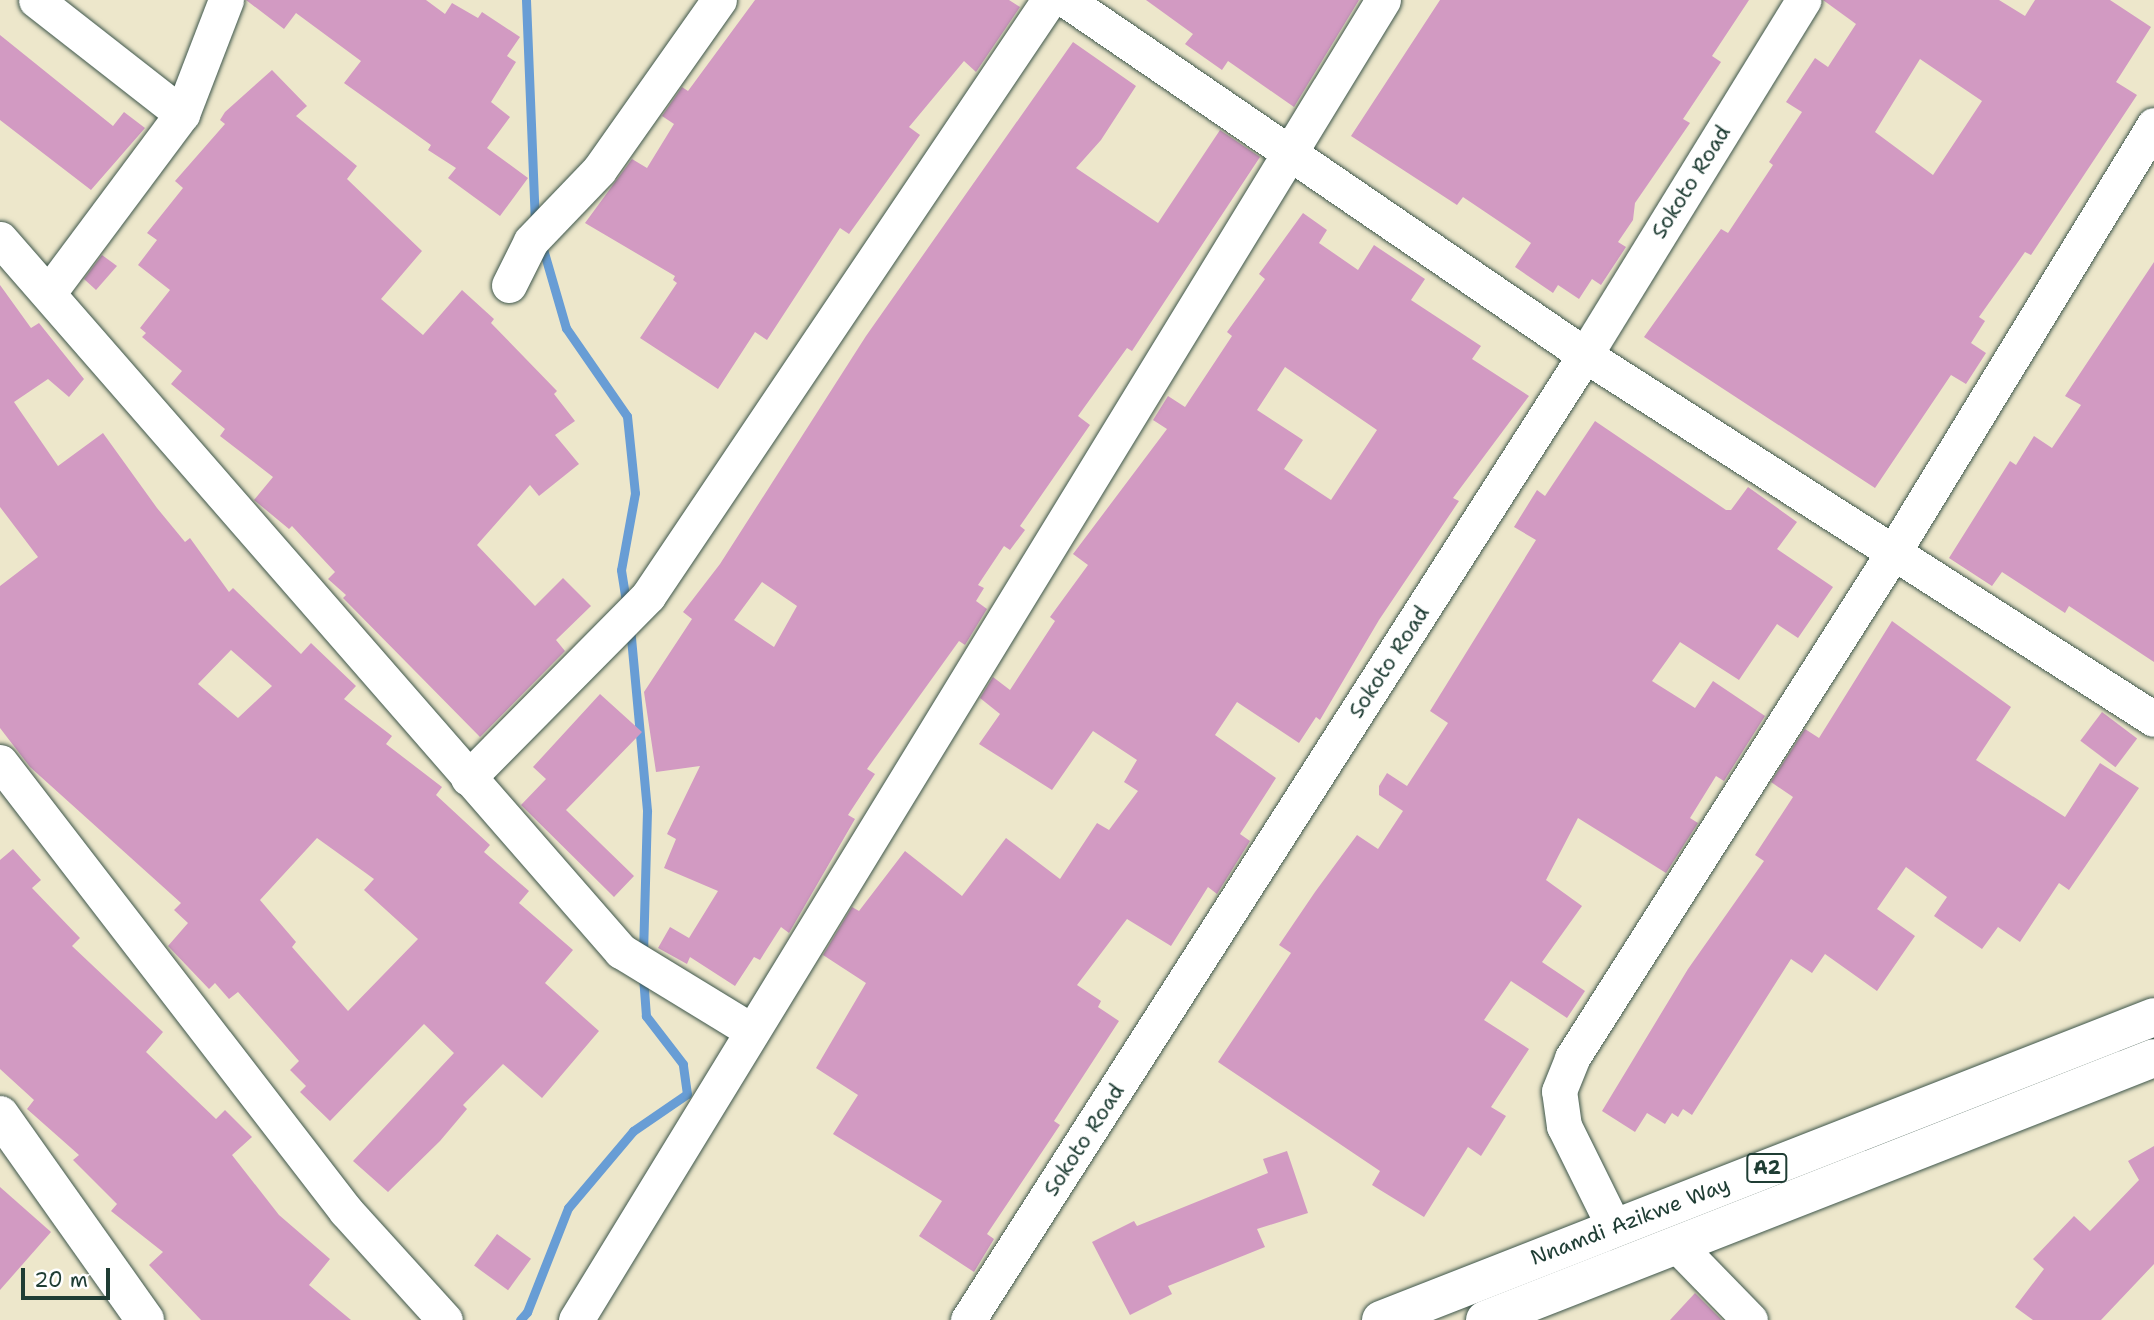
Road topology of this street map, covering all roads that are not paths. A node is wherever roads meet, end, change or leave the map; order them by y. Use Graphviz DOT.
graph roads {
  1 [pos="36,0"];
  2 [pos="226,0"];
  3 [pos="719,0"];
  4 [pos="1049,0"];
  5 [pos="1066,0"];
  6 [pos="1383,0"];
  7 [pos="1803,0"];
  8 [pos="182,114"];
  9 [pos="2154,125"];
  10 [pos="1290,150"];
  11 [pos="0,239"];
  12 [pos="509,285"];
  13 [pos="50,292"];
  14 [pos="1585,355"];
  15 [pos="1894,551"];
  16 [pos="2154,719"];
  17 [pos="0,762"];
  18 [pos="468,778"];
  19 [pos="2154,1017"];
  20 [pos="751,1031"];
  21 [pos="2154,1058"];
  22 [pos="0,1115"];
  23 [pos="1614,1227"];
  24 [pos="1676,1244"];
  25 [pos="145,1320"];
  26 [pos="444,1320"];
  27 [pos="576,1320"];
  28 [pos="968,1320"];
  29 [pos="1381,1320"];
  30 [pos="1485,1320"];
  31 [pos="1750,1320"];
  1 -- 8 [label="street"];
  2 -- 8 [label="street"];
  3 -- 12 [label="street"];
  4 -- 18 [label="street"];
  5 -- 10 [label="street"];
  6 -- 10 [label="street"];
  7 -- 14 [label="street, Sokoto Road"];
  8 -- 13 [label="street"];
  9 -- 15 [label="street"];
  10 -- 14 [label="street"];
  10 -- 20 [label="street"];
  11 -- 13 [label="street"];
  13 -- 18 [label="street"];
  14 -- 15 [label="street"];
  14 -- 28 [label="street, Sokoto Road"];
  15 -- 16 [label="street"];
  15 -- 23 [label="street"];
  17 -- 26 [label="street"];
  18 -- 20 [label="street"];
  19 -- 23 [label="main road, Nnamdi Azikwe Way / A2"];
  20 -- 27 [label="street"];
  21 -- 24 [label="main road, Nnamdi Azikwe Way / A2"];
  22 -- 25 [label="main road"];
  23 -- 29 [label="main road, Nnamdi Azikwe Way / A2"];
  24 -- 30 [label="main road, Nnamdi Azikwe Way / A2"];
  24 -- 31 [label="street"];
}
